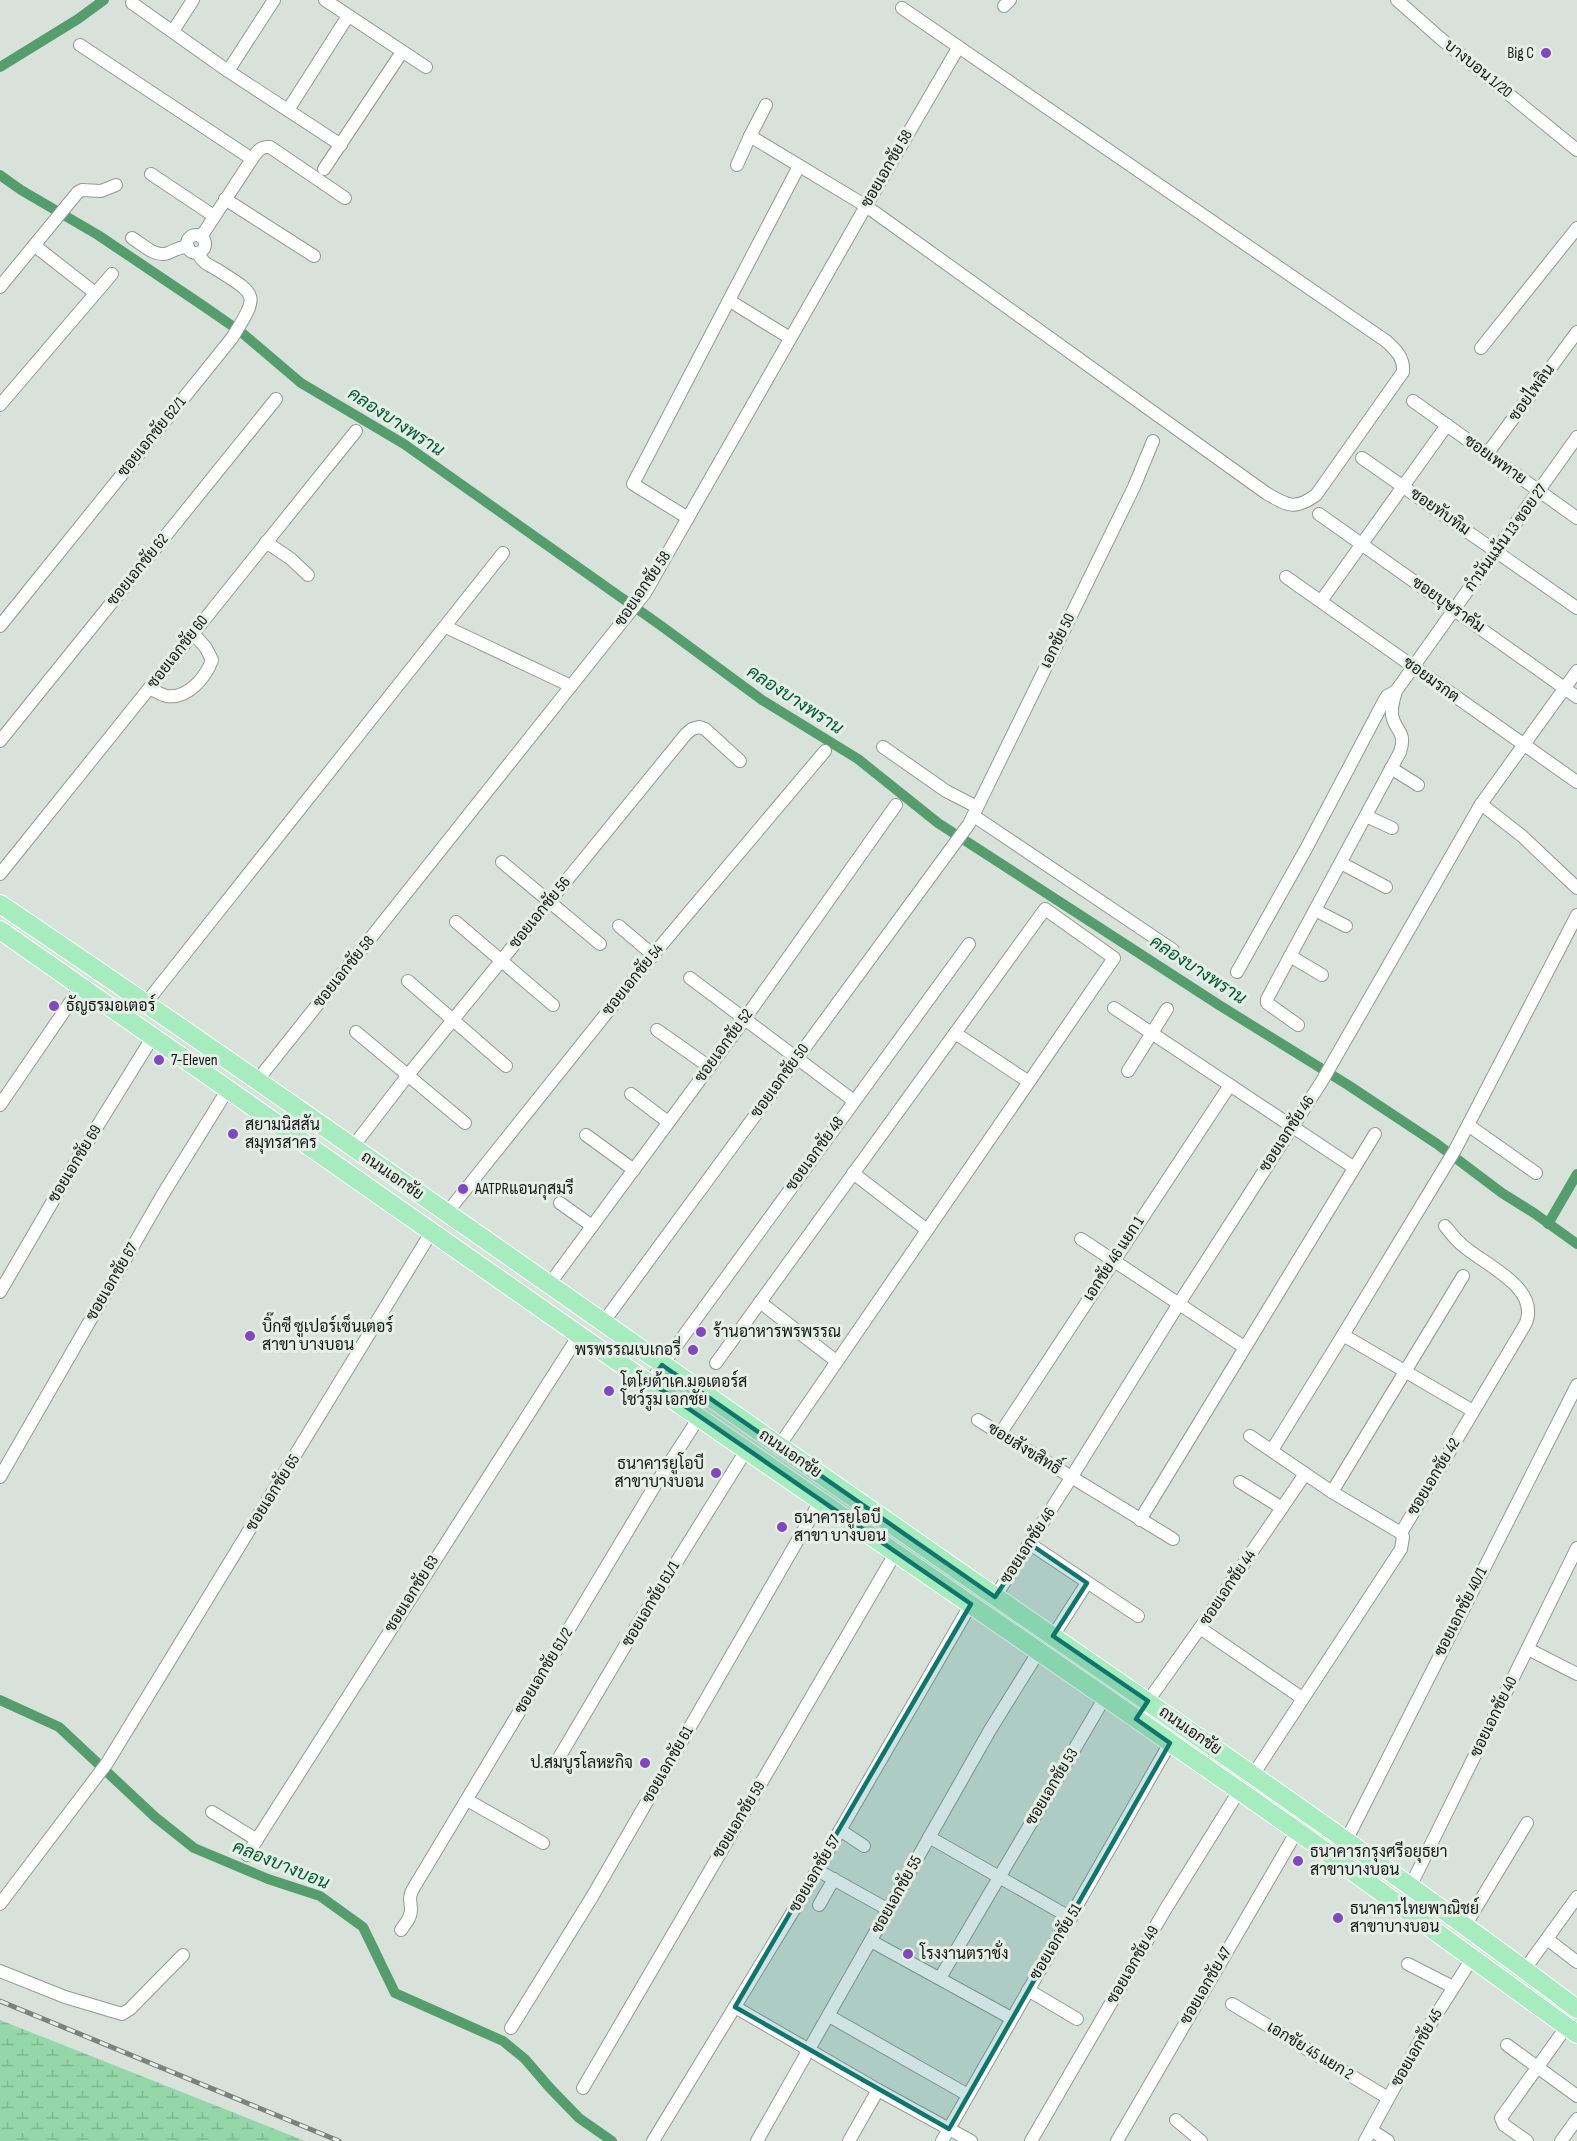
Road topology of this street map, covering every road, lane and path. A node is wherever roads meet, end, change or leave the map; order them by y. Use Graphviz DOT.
graph roads {
  1 [pos="193,0"];
  2 [pos="274,0"];
  3 [pos="325,0"];
  4 [pos="1397,0"];
  5 [pos="132,3"];
  6 [pos="902,8"];
  7 [pos="348,16"];
  8 [pos="173,31"];
  9 [pos="80,45"];
  10 [pos="958,48"];
  11 [pos="402,52"];
  12 [pos="426,67"];
  13 [pos="228,71"];
  14 [pos="766,105"];
  15 [pos="288,110"];
  16 [pos="750,136"];
  17 [pos="341,145"];
  18 [pos="1577,150"];
  19 [pos="252,159"];
  20 [pos="737,165"];
  21 [pos="799,166"];
  22 [pos="324,169"];
  23 [pos="151,174"];
  24 [pos="116,185"];
  25 [pos="345,198"];
  26 [pos="225,199"];
  27 [pos="866,206"];
  28 [pos="214,216"];
  29 [pos="1577,228"];
  30 [pos="132,238"];
  31 [pos="35,246"];
  32 [pos="193,250"];
  33 [pos="314,256"];
  34 [pos="112,274"];
  35 [pos="0,287"];
  36 [pos="95,293"];
  37 [pos="730,301"];
  38 [pos="1577,332"];
  39 [pos="790,338"];
  40 [pos="1481,348"];
  41 [pos="276,399"];
  42 [pos="1413,401"];
  43 [pos="0,405"];
  44 [pos="1447,425"];
  45 [pos="356,431"];
  46 [pos="1577,437"];
  47 [pos="1153,441"];
  48 [pos="1487,454"];
  49 [pos="1362,458"];
  50 [pos="1402,486"];
  51 [pos="1539,492"];
  52 [pos="1319,514"];
  53 [pos="688,518"];
  54 [pos="1577,518"];
  55 [pos="266,542"];
  56 [pos="1362,544"];
  57 [pos="1496,552"];
  58 [pos="503,553"];
  59 [pos="308,575"];
  60 [pos="1286,577"];
  61 [pos="1321,601"];
  62 [pos="1577,608"];
  63 [pos="1455,609"];
  64 [pos="0,626"];
  65 [pos="446,627"];
  66 [pos="193,633"];
  67 [pos="1414,667"];
  68 [pos="1577,671"];
  69 [pos="571,686"];
  70 [pos="150,688"];
  71 [pos="1565,688"];
  72 [pos="1396,690"];
  73 [pos="1577,696"];
  74 [pos="0,741"];
  75 [pos="1524,746"];
  76 [pos="883,747"];
  77 [pos="825,751"];
  78 [pos="740,761"];
  79 [pos="1391,768"];
  80 [pos="1577,782"];
  81 [pos="1418,785"];
  82 [pos="1481,804"];
  83 [pos="896,805"];
  84 [pos="973,816"];
  85 [pos="1366,816"];
  86 [pos="1392,828"];
  87 [pos="958,839"];
  88 [pos="502,862"];
  89 [pos="1341,863"];
  90 [pos="0,873"];
  91 [pos="1386,887"];
  92 [pos="1577,888"];
  93 [pos="550,901"];
  94 [pos="0,904"];
  95 [pos="1315,910"];
  96 [pos="1577,915"];
  97 [pos="456,922"];
  98 [pos="619,926"];
  99 [pos="1346,926"];
  100 [pos="1,932"];
  101 [pos="600,944"];
  102 [pos="969,944"];
  103 [pos="1173,950"];
  104 [pos="653,955"];
  105 [pos="1290,956"];
  106 [pos="501,960"];
  107 [pos="1237,972"];
  108 [pos="1322,975"];
  109 [pos="690,978"];
  110 [pos="408,981"];
  111 [pos="81,988"];
  112 [pos="146,1003"];
  113 [pos="553,1005"];
  114 [pos="1114,1008"];
  115 [pos="1167,1009"];
  116 [pos="455,1020"];
  117 [pos="744,1020"];
  118 [pos="1298,1025"];
  119 [pos="657,1030"];
  120 [pos="356,1032"];
  121 [pos="955,1033"];
  122 [pos="1151,1033"];
  123 [pos="152,1038"];
  124 [pos="797,1059"];
  125 [pos="506,1066"];
  126 [pos="708,1066"];
  127 [pos="1128,1071"];
  128 [pos="408,1075"];
  129 [pos="256,1082"];
  130 [pos="1029,1082"];
  131 [pos="1230,1085"];
  132 [pos="228,1089"];
  133 [pos="632,1094"];
  134 [pos="854,1101"];
  135 [pos="0,1105"];
  136 [pos="668,1122"];
  137 [pos="465,1123"];
  138 [pos="1468,1125"];
  139 [pos="1292,1126"];
  140 [pos="1375,1134"];
  141 [pos="586,1135"];
  142 [pos="352,1148"];
  143 [pos="1353,1167"];
  144 [pos="634,1170"];
  145 [pos="853,1173"];
  146 [pos="1536,1173"];
  147 [pos="560,1203"];
  148 [pos="446,1214"];
  149 [pos="592,1226"];
  150 [pos="1445,1226"];
  151 [pos="927,1230"];
  152 [pos="432,1231"];
  153 [pos="1081,1239"];
  154 [pos="1113,1261"];
  155 [pos="1463,1276"];
  156 [pos="548,1286"];
  157 [pos="0,1292"];
  158 [pos="760,1302"];
  159 [pos="1178,1305"];
  160 [pos="602,1324"];
  161 [pos="579,1335"];
  162 [pos="1343,1335"];
  163 [pos="1244,1347"];
  164 [pos="836,1361"];
  165 [pos="716,1363"];
  166 [pos="662,1365"];
  167 [pos="1405,1371"];
  168 [pos="650,1382"];
  169 [pos="1577,1385"];
  170 [pos="1473,1411"];
  171 [pos="700,1416"];
  172 [pos="978,1420"];
  173 [pos="999,1434"];
  174 [pos="1250,1436"];
  175 [pos="779,1446"];
  176 [pos="747,1449"];
  177 [pos="1272,1450"];
  178 [pos="1305,1473"];
  179 [pos="0,1477"];
  180 [pos="1071,1478"];
  181 [pos="1240,1482"];
  182 [pos="1332,1492"];
  183 [pos="821,1500"];
  184 [pos="1282,1508"];
  185 [pos="1140,1520"];
  186 [pos="1401,1533"];
  187 [pos="1173,1539"];
  188 [pos="1030,1544"];
  189 [pos="1577,1548"];
  190 [pos="896,1552"];
  191 [pos="1087,1583"];
  192 [pos="995,1597"];
  193 [pos="971,1604"];
  194 [pos="1138,1616"];
  195 [pos="1200,1629"];
  196 [pos="1053,1636"];
  197 [pos="1528,1649"];
  198 [pos="1039,1651"];
  199 [pos="1577,1674"];
  200 [pos="1106,1697"];
  201 [pos="1302,1698"];
  202 [pos="1148,1701"];
  203 [pos="1136,1719"];
  204 [pos="1170,1743"];
  205 [pos="557,1761"];
  206 [pos="1253,1775"];
  207 [pos="1239,1791"];
  208 [pos="467,1800"];
  209 [pos="213,1812"];
  210 [pos="1527,1823"];
  211 [pos="840,1830"];
  212 [pos="1297,1831"];
  213 [pos="929,1837"];
  214 [pos="257,1840"];
  215 [pos="1346,1840"];
  216 [pos="543,1843"];
  217 [pos="864,1846"];
  218 [pos="247,1855"];
  219 [pos="817,1870"];
  220 [pos="999,1877"];
  221 [pos="834,1879"];
  222 [pos="1410,1887"];
  223 [pos="1577,1897"];
  224 [pos="0,1904"];
  225 [pos="819,1905"];
  226 [pos="889,1910"];
  227 [pos="1071,1917"];
  228 [pos="1465,1926"];
  229 [pos="401,1930"];
  230 [pos="1547,1939"];
  231 [pos="871,1941"];
  232 [pos="183,1955"];
  233 [pos="1473,1957"];
  234 [pos="1577,1962"];
  235 [pos="1408,1964"];
  236 [pos="1525,1969"];
  237 [pos="0,1971"];
  238 [pos="940,1978"];
  239 [pos="1453,1987"];
  240 [pos="1028,1990"];
  241 [pos="1232,2004"];
  242 [pos="735,2007"];
  243 [pos="1577,2009"];
  244 [pos="829,2016"];
  245 [pos="1011,2018"];
  246 [pos="1077,2019"];
  247 [pos="511,2028"];
  248 [pos="1572,2030"];
  249 [pos="1507,2045"];
  250 [pos="810,2050"];
  251 [pos="1538,2067"];
  252 [pos="583,2088"];
  253 [pos="878,2090"];
  254 [pos="968,2095"];
  255 [pos="1577,2096"];
  256 [pos="1388,2098"];
  257 [pos="1577,2119"];
  258 [pos="1176,2120"];
  259 [pos="949,2129"];
  260 [pos="1368,2135"];
  261 [pos="653,2141"];
  262 [pos="757,2141"];
  263 [pos="849,2141"];
  264 [pos="942,2141"];
  265 [pos="971,2141"];
  266 [pos="1031,2141"];
  267 [pos="1117,2141"];
  268 [pos="1201,2141"];
  269 [pos="1388,2141"];
  270 [pos="1527,2141"];
  271 [pos="1561,2141"];
  1 -- 8 [label="street"];
  2 -- 13 [label="street"];
  3 -- 7 [label="street"];
  4 -- 18 [label="street, บางบอน 1/20"];
  5 -- 8 [label="street"];
  6 -- 10 [label="street"];
  7 -- 11 [label="street"];
  7 -- 15 [label="street"];
  8 -- 13 [label="street"];
  9 -- 19 [label="street"];
  10 -- 27 [label="street, ซอยเอกชัย 58"];
  10 -- 27 [label="street"];
  11 -- 12 [label="street"];
  11 -- 17 [label="street"];
  13 -- 15 [label="street"];
  14 -- 16 [label="street"];
  15 -- 17 [label="street"];
  16 -- 20 [label="street"];
  16 -- 21 [label="street"];
  17 -- 22 [label="street"];
  19 -- 25 [label="street"];
  19 -- 26 [label="street"];
  21 -- 27 [label="street"];
  21 -- 37 [label="street"];
  23 -- 28 [label="street"];
  24 -- 31 [label="street"];
  26 -- 28 [label="street"];
  26 -- 33 [label="street"];
  27 -- 39 [label="street, ซอยเอกชัย 58"];
  28 -- 32 [label="street"];
  29 -- 40 [label="street"];
  30 -- 32 [label="street"];
  31 -- 35 [label="street"];
  31 -- 36 [label="street"];
  32 -- 64 [label="street, ซอยเอกชัย 62/1"];
  34 -- 36 [label="street"];
  36 -- 43 [label="street"];
  37 -- 39 [label="street"];
  37 -- 53 [label="street"];
  38 -- 48 [label="street, ซอยไพลิน"];
  39 -- 53 [label="street, ซอยเอกชัย 58"];
  41 -- 74 [label="street, ซอยเอกชัย 62"];
  42 -- 44 [label="street, ซอยเพทาย"];
  44 -- 48 [label="street, ซอยเพทาย"];
  44 -- 50 [label="street"];
  45 -- 55 [label="street, ซอยเอกชัย 60"];
  46 -- 51 [label="street, กำนันแม้น 13 ซอย 27"];
  47 -- 84 [label="street, เอกชัย 50"];
  48 -- 51 [label="street, ซอยเพทาย"];
  49 -- 50 [label="street, ซอยทับทิม"];
  50 -- 56 [label="street"];
  50 -- 57 [label="street, ซอยทับทิม"];
  51 -- 54 [label="street, ซอยเพทาย"];
  51 -- 57 [label="street, กำนันแม้น 13 ซอย 27"];
  52 -- 56 [label="street, ซอยบุษราคัม"];
  53 -- 69 [label="street, ซอยเอกชัย 58"];
  55 -- 59 [label="street"];
  55 -- 66 [label="street, ซอยเอกชัย 60"];
  56 -- 61 [label="street"];
  56 -- 63 [label="street, ซอยบุษราคัม"];
  57 -- 62 [label="street, ซอยทับทิม"];
  57 -- 63 [label="street, กำนันแม้น 13 ซอย 27"];
  58 -- 65 [label="street"];
  60 -- 61 [label="street, ซอยมรกต"];
  61 -- 67 [label="street, ซอยมรกต"];
  63 -- 67 [label="street, กำนันแม้น 13 ซอย 27"];
  63 -- 71 [label="street, ซอยบุษราคัม"];
  65 -- 69 [label="street"];
  65 -- 112 [label="street"];
  66 -- 70 [label="street, ซอยเอกชัย 60"];
  66 -- 70 [label="street"];
  67 -- 72 [label="street, กำนันแม้น 13 ซอย 27"];
  67 -- 75 [label="street, ซอยมรกต"];
  68 -- 71 [label="street, ซอยเอกชัย 46"];
  69 -- 129 [label="street, ซอยเอกชัย 58"];
  70 -- 90 [label="street, ซอยเอกชัย 60"];
  71 -- 73 [label="street, ซอยบุษราคัม"];
  71 -- 75 [label="street, ซอยเอกชัย 46"];
  72 -- 79 [label="street"];
  72 -- 107 [label="street, กำนันแม้น 13 ซอย 27"];
  75 -- 80 [label="street, ซอยมรกต"];
  75 -- 82 [label="street, ซอยเอกชัย 46"];
  76 -- 84 [label="street"];
  77 -- 104 [label="street, ซอยเอกชัย 54"];
  78 -- 93 [label="street, ซอยเอกชัย 56"];
  79 -- 81 [label="street"];
  79 -- 85 [label="street"];
  82 -- 92 [label="street"];
  82 -- 139 [label="street, ซอยเอกชัย 46"];
  83 -- 117 [label="street, ซอยเอกชัย 52"];
  84 -- 87 [label="street, เอกชัย 50"];
  84 -- 103 [label="street"];
  85 -- 86 [label="street"];
  85 -- 89 [label="street"];
  87 -- 124 [label="street, ซอยเอกชัย 50"];
  88 -- 93 [label="street"];
  89 -- 91 [label="street"];
  89 -- 95 [label="street"];
  93 -- 101 [label="street"];
  93 -- 106 [label="street, ซอยเอกชัย 56"];
  94 -- 112 [label="main road, ถนนเอกชัย"];
  95 -- 99 [label="street"];
  95 -- 105 [label="street"];
  96 -- 138 [label="street"];
  97 -- 106 [label="street"];
  98 -- 104 [label="street"];
  100 -- 111 [label="main road, ถนนเอกชัย"];
  102 -- 134 [label="street, ซอยเอกชัย 48"];
  104 -- 148 [label="street, ซอยเอกชัย 54"];
  105 -- 108 [label="street"];
  105 -- 118 [label="street"];
  106 -- 113 [label="street"];
  106 -- 116 [label="street, ซอยเอกชัย 56"];
  109 -- 117 [label="street"];
  110 -- 116 [label="street"];
  111 -- 123 [label="main road, ถนนเอกชัย"];
  111 -- 135 [label="street"];
  112 -- 129 [label="main road, ถนนเอกชัย"];
  114 -- 122 [label="street"];
  115 -- 122 [label="street"];
  116 -- 125 [label="street"];
  116 -- 128 [label="street, ซอยเอกชัย 56"];
  117 -- 124 [label="street"];
  117 -- 126 [label="street, ซอยเอกชัย 52"];
  119 -- 126 [label="street"];
  120 -- 128 [label="street"];
  121 -- 130 [label="street"];
  121 -- 130 [label="street"];
  121 -- 145 [label="street"];
  122 -- 127 [label="street"];
  122 -- 131 [label="street"];
  123 -- 132 [label="main road, ถนนเอกชัย"];
  123 -- 157 [label="street, ซอยเอกชัย 69"];
  124 -- 134 [label="street"];
  124 -- 160 [label="street, ซอยเอกชัย 50"];
  126 -- 136 [label="street, ซอยเอกชัย 52"];
  128 -- 137 [label="street"];
  128 -- 142 [label="street, ซอยเอกชัย 56"];
  129 -- 142 [label="main road, ถนนเอกชัย"];
  130 -- 151 [label="street"];
  131 -- 139 [label="street"];
  131 -- 154 [label="street, เอกชัย 46 แยก 1"];
  132 -- 152 [label="main road, ถนนเอกชัย"];
  132 -- 179 [label="street, ซอยเอกชัย 67"];
  133 -- 136 [label="street"];
  134 -- 166 [label="street, ซอยเอกชัย 48"];
  136 -- 144 [label="street, ซอยเอกชัย 52"];
  138 -- 146 [label="street"];
  138 -- 162 [label="street"];
  139 -- 143 [label="street"];
  139 -- 159 [label="street, ซอยเอกชัย 46"];
  140 -- 143 [label="street"];
  141 -- 144 [label="street"];
  142 -- 148 [label="main road, ถนนเอกชัย"];
  143 -- 163 [label="street"];
  144 -- 149 [label="street, ซอยเอกชัย 52"];
  145 -- 151 [label="street"];
  145 -- 158 [label="street"];
  147 -- 149 [label="street"];
  148 -- 156 [label="main road, ถนนเอกชัย"];
  149 -- 156 [label="street, ซอยเอกชัย 52"];
  150 -- 170 [label="street, ซอยเอกชัย 42"];
  151 -- 164 [label="street"];
  152 -- 161 [label="main road, ถนนเอกชัย"];
  152 -- 224 [label="street, ซอยเอกชัย 65"];
  153 -- 154 [label="street"];
  154 -- 159 [label="street"];
  154 -- 173 [label="street, เอกชัย 46 แยก 1"];
  155 -- 167 [label="street"];
  156 -- 160 [label="main road, ถนนเอกชัย"];
  158 -- 164 [label="street"];
  158 -- 165 [label="street"];
  159 -- 163 [label="street"];
  159 -- 180 [label="street, ซอยเอกชัย 46"];
  160 -- 166 [label="main road, ถนนเอกชัย"];
  161 -- 168 [label="main road, ถนนเอกชัย"];
  161 -- 214 [label="street, ซอยเอกชัย 63"];
  162 -- 167 [label="street"];
  162 -- 177 [label="street"];
  163 -- 185 [label="street"];
  164 -- 175 [label="street"];
  166 -- 168 [label="street, ซอยเอกชัย 48"];
  166 -- 175 [label="main road, ถนนเอกชัย"];
  167 -- 170 [label="street"];
  167 -- 182 [label="street"];
  168 -- 171 [label="main road, ถนนเอกชัย"];
  169 -- 215 [label="street, ซอยเอกชัย 40/1"];
  170 -- 186 [label="street, ซอยเอกชัย 42"];
  171 -- 176 [label="main road, ถนนเอกชัย"];
  171 -- 208 [label="street, ซอยเอกชัย 61/2"];
  172 -- 173 [label="street, ซอยสังขสิทธิ์"];
  173 -- 180 [label="street, ซอยสังขสิทธิ์"];
  174 -- 177 [label="street"];
  175 -- 192 [label="main road, ถนนเอกชัย"];
  176 -- 183 [label="main road, ถนนเอกชัย"];
  176 -- 205 [label="street, ซอยเอกชัย 61/1"];
  177 -- 178 [label="street"];
  178 -- 182 [label="street"];
  178 -- 184 [label="street, ซอยเอกชัย 44"];
  180 -- 185 [label="street, ซอยสังขสิทธิ์"];
  180 -- 188 [label="street, ซอยเอกชัย 46"];
  181 -- 184 [label="street"];
  182 -- 186 [label="street"];
  183 -- 190 [label="main road, ถนนเอกชัย"];
  183 -- 247 [label="street, ซอยเอกชัย 61"];
  184 -- 195 [label="street, ซอยเอกชัย 44"];
  185 -- 187 [label="street, ซอยสังขสิทธิ์"];
  186 -- 201 [label="street, ซอยเอกชัย 42"];
  188 -- 191 [label="street"];
  188 -- 192 [label="street, ซอยเอกชัย 46"];
  189 -- 197 [label="street, ซอยเอกชัย 40"];
  190 -- 193 [label="main road, ถนนเอกชัย"];
  190 -- 252 [label="street, ซอยเอกชัย 59"];
  191 -- 194 [label="street"];
  191 -- 196 [label="street"];
  192 -- 196 [label="main road, ถนนเอกชัย"];
  193 -- 198 [label="main road, ถนนเอกชัย"];
  193 -- 211 [label="street, ซอยเอกชัย 57"];
  195 -- 201 [label="street"];
  195 -- 202 [label="street, ซอยเอกชัย 44"];
  196 -- 202 [label="main road, ถนนเอกชัย"];
  197 -- 199 [label="street"];
  197 -- 222 [label="street, ซอยเอกชัย 40"];
  198 -- 200 [label="main road, ถนนเอกชัย"];
  198 -- 213 [label="street, ซอยเอกชัย 55"];
  200 -- 203 [label="main road, ถนนเอกชัย"];
  200 -- 220 [label="street, ซอยเอกชัย 53"];
  201 -- 206 [label="street, ซอยเอกชัย 42"];
  202 -- 203 [label="main road"];
  202 -- 206 [label="main road, ถนนเอกชัย"];
  203 -- 204 [label="main road, ถนนเอกชัย"];
  204 -- 207 [label="main road, ถนนเอกชัย"];
  204 -- 227 [label="street, ซอยเอกชัย 51"];
  206 -- 215 [label="main road, ถนนเอกชัย"];
  207 -- 212 [label="main road, ถนนเอกชัย"];
  207 -- 266 [label="street, ซอยเอกชัย 49"];
  208 -- 216 [label="street"];
  208 -- 229 [label="street, ซอยเอกชัย 61/2"];
  209 -- 214 [label="street"];
  210 -- 228 [label="street"];
  211 -- 217 [label="street"];
  211 -- 219 [label="street, ซอยเอกชัย 57"];
  212 -- 233 [label="main road, ถนนเอกชัย"];
  212 -- 267 [label="street, ซอยเอกชัย 47"];
  213 -- 220 [label="street"];
  213 -- 226 [label="street, ซอยเอกชัย 55"];
  214 -- 218 [label="street, ซอยเอกชัย 63"];
  215 -- 222 [label="main road, ถนนเอกชัย"];
  219 -- 221 [label="street"];
  219 -- 242 [label="street, ซอยเอกชัย 57"];
  220 -- 227 [label="street"];
  220 -- 238 [label="street, ซอยเอกชัย 53"];
  221 -- 225 [label="street"];
  221 -- 226 [label="street"];
  222 -- 228 [label="main road, ถนนเอกชัย"];
  223 -- 230 [label="street"];
  226 -- 231 [label="street, ซอยเอกชัย 55"];
  227 -- 240 [label="street, ซอยเอกชัย 51"];
  228 -- 236 [label="main road, ถนนเอกชัย"];
  230 -- 234 [label="street"];
  230 -- 236 [label="street"];
  231 -- 238 [label="street"];
  231 -- 244 [label="street, ซอยเอกชัย 55"];
  232 -- 237 [label="street"];
  233 -- 239 [label="street, ซอยเอกชัย 45"];
  233 -- 248 [label="main road, ถนนเอกชัย"];
  235 -- 239 [label="street"];
  236 -- 243 [label="main road, ถนนเอกชัย"];
  238 -- 245 [label="street"];
  239 -- 256 [label="street, ซอยเอกชัย 45"];
  240 -- 245 [label="street, ซอยเอกชัย 51"];
  240 -- 246 [label="street"];
  241 -- 256 [label="street, เอกชัย 45 แยก 2"];
  242 -- 250 [label="street"];
  242 -- 261 [label="street, ซอยเอกชัย 57"];
  244 -- 250 [label="street, ซอยเอกชัย 55"];
  244 -- 254 [label="street"];
  245 -- 254 [label="street, ซอยเอกชัย 51"];
  248 -- 251 [label="street"];
  249 -- 251 [label="street"];
  250 -- 253 [label="street"];
  250 -- 262 [label="street, ซอยเอกชัย 55"];
  251 -- 255 [label="street"];
  251 -- 270 [label="street"];
  253 -- 259 [label="street"];
  253 -- 263 [label="street"];
  254 -- 259 [label="street, ซอยเอกชัย 51"];
  256 -- 260 [label="street, ซอยเอกชัย 45"];
  257 -- 271 [label="street"];
  258 -- 268 [label="street"];
  259 -- 264 [label="street, ซอยเอกชัย 51"];
  259 -- 265 [label="street"];
  260 -- 269 [label="street"];
}
